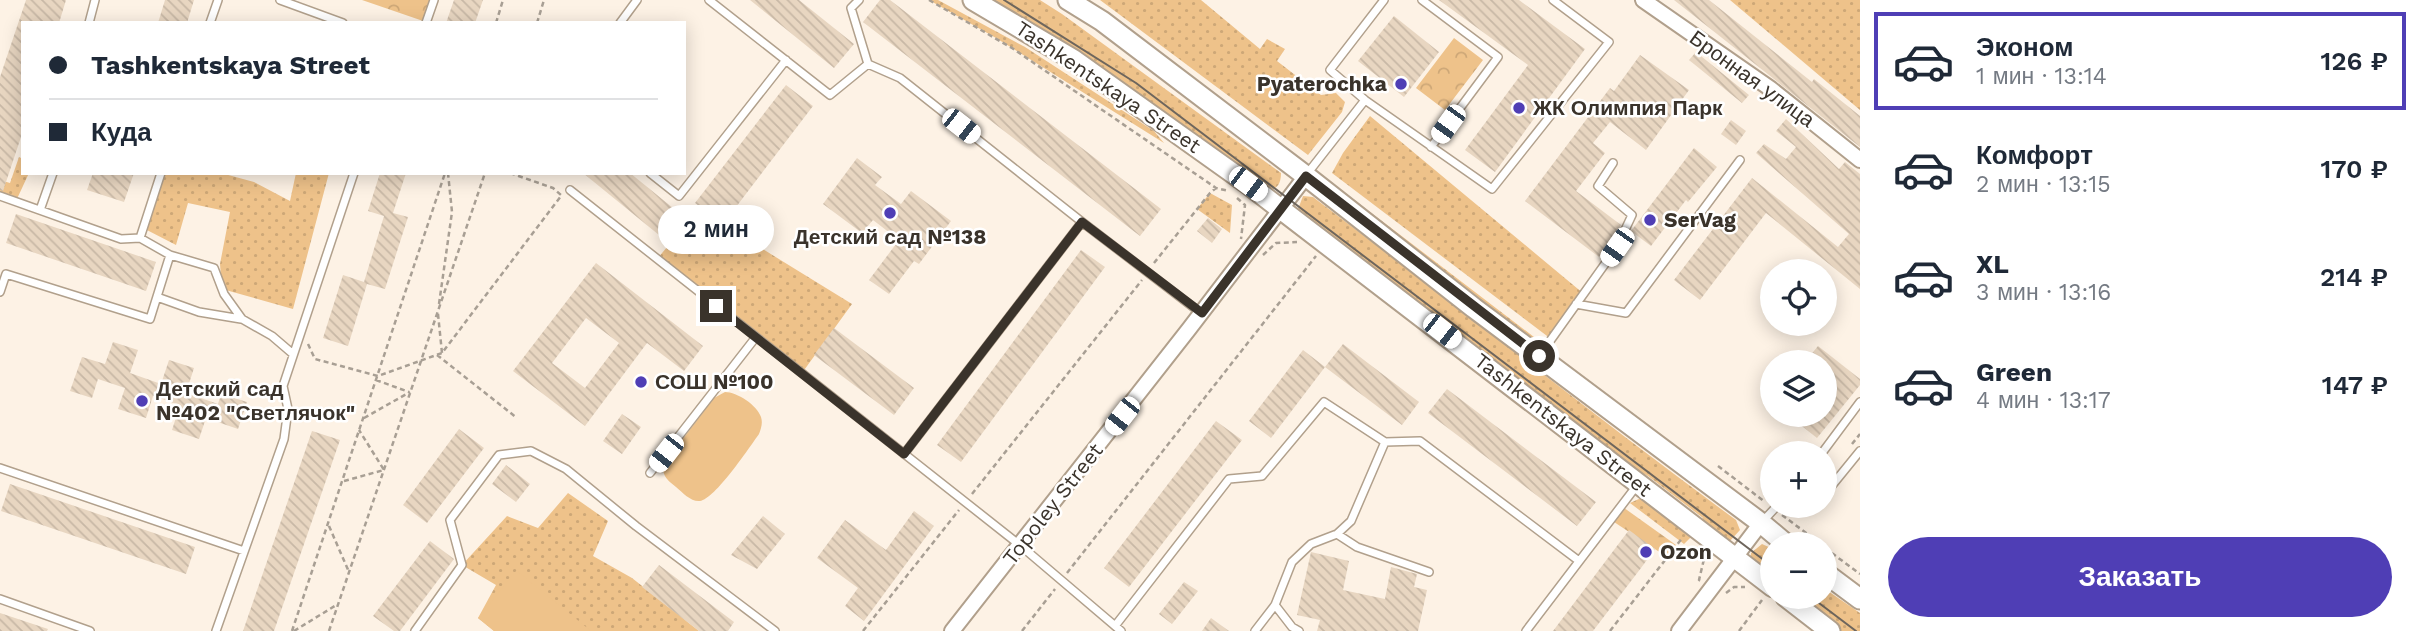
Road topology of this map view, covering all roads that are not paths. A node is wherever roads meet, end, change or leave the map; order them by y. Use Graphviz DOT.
graph roads {
  1 [pos="95,0"];
  2 [pos="218,0"];
  3 [pos="280,0"];
  4 [pos="434,0"];
  5 [pos="637,0"];
  6 [pos="709,0"];
  7 [pos="859,0"];
  8 [pos="974,0"];
  9 [pos="1068,0"];
  10 [pos="1384,0"];
  11 [pos="1422,0"];
  12 [pos="1553,0"];
  13 [pos="1643,0"];
  14 [pos="90,21"];
  15 [pos="211,21"];
  16 [pos="338,21"];
  17 [pos="427,21"];
  18 [pos="621,21"];
  19 [pos="786,60"];
  20 [pos="868,64"];
  21 [pos="1365,100"];
  22 [pos="1431,147"];
  23 [pos="1741,160"];
  24 [pos="1860,160"];
  25 [pos="1613,163"];
  26 [pos="52,175"];
  27 [pos="160,175"];
  28 [pos="353,175"];
  29 [pos="653,175"];
  30 [pos="1306,176"];
  31 [pos="570,190"];
  32 [pos="0,196"];
  33 [pos="1281,208"];
  34 [pos="40,210"];
  35 [pos="1082,222"];
  36 [pos="140,238"];
  37 [pos="170,255"];
  38 [pos="0,292"];
  39 [pos="157,297"];
  40 [pos="1576,304"];
  41 [pos="1202,313"];
  42 [pos="242,319"];
  43 [pos="756,337"];
  44 [pos="293,354"];
  45 [pos="1539,356"];
  46 [pos="1860,402"];
  47 [pos="1831,441"];
  48 [pos="1385,442"];
  49 [pos="1860,452"];
  50 [pos="904,454"];
  51 [pos="0,468"];
  52 [pos="650,473"];
  53 [pos="1837,480"];
  54 [pos="1639,484"];
  55 [pos="1766,518"];
  56 [pos="1761,523"];
  57 [pos="1772,532"];
  58 [pos="1337,534"];
  59 [pos="1021,547"];
  60 [pos="244,551"];
  61 [pos="1735,558"];
  62 [pos="1579,561"];
  63 [pos="1429,572"];
  64 [pos="1837,582"];
  65 [pos="1760,583"];
  66 [pos="0,599"];
  67 [pos="1860,599"];
  68 [pos="1275,605"];
  69 [pos="1802,609"];
  70 [pos="1118,629"];
  71 [pos="770,630"];
  72 [pos="90,631"];
  73 [pos="216,631"];
  74 [pos="415,631"];
  75 [pos="952,631"];
  76 [pos="1255,631"];
  77 [pos="1299,631"];
  78 [pos="1526,631"];
  79 [pos="1679,631"];
  80 [pos="1830,631"];
  1 -- 14 [label="lane"];
  2 -- 15 [label="lane"];
  3 -- 16 [label="lane"];
  4 -- 17 [label="lane"];
  5 -- 18 [label="lane"];
  6 -- 19 [label="lane"];
  7 -- 20 [label="lane"];
  8 -- 33 [label="main road, Tashkentskaya Street"];
  9 -- 30 [label="main road, Tashkentskaya Street"];
  10 -- 21 [label="lane"];
  11 -- 22 [label="lane"];
  12 -- 22 [label="lane"];
  13 -- 24 [label="street, Бронная улица"];
  19 -- 20 [label="lane"];
  19 -- 29 [label="lane"];
  20 -- 35 [label="lane"];
  21 -- 22 [label="lane"];
  21 -- 30 [label="lane"];
  23 -- 40 [label="lane"];
  25 -- 40 [label="lane"];
  26 -- 34 [label="lane"];
  27 -- 36 [label="lane"];
  28 -- 44 [label="lane"];
  30 -- 33 [label="street, Topoley Street"];
  30 -- 45 [label="main road, Tashkentskaya Street"];
  31 -- 43 [label="lane"];
  32 -- 34 [label="lane"];
  33 -- 41 [label="street, Topoley Street"];
  33 -- 54 [label="main road, Tashkentskaya Street"];
  34 -- 36 [label="lane"];
  35 -- 41 [label="lane"];
  35 -- 50 [label="lane"];
  36 -- 37 [label="lane"];
  37 -- 39 [label="lane"];
  37 -- 42 [label="lane"];
  38 -- 39 [label="lane"];
  39 -- 42 [label="lane"];
  40 -- 45 [label="lane"];
  41 -- 59 [label="street, Topoley Street"];
  42 -- 44 [label="lane"];
  43 -- 50 [label="lane"];
  43 -- 52 [label="lane"];
  44 -- 60 [label="lane"];
  45 -- 56 [label="main road, Tashkentskaya Street"];
  46 -- 47 [label="lane"];
  48 -- 58 [label="lane"];
  48 -- 62 [label="lane"];
  48 -- 70 [label="lane"];
  49 -- 53 [label="lane"];
  50 -- 59 [label="lane"];
  51 -- 60 [label="lane"];
  54 -- 61 [label="main road, Tashkentskaya Street"];
  54 -- 62 [label="lane"];
  55 -- 56 [label="lane"];
  56 -- 57 [label="main road, Tashkentskaya Street"];
  56 -- 61 [label="street"];
  58 -- 63 [label="lane"];
  58 -- 68 [label="lane"];
  59 -- 70 [label="lane"];
  59 -- 75 [label="street, Topoley Street"];
  60 -- 73 [label="lane"];
  61 -- 65 [label="main road, Tashkentskaya Street"];
  61 -- 79 [label="street"];
  62 -- 78 [label="lane"];
  64 -- 67 [label="main road"];
  66 -- 72 [label="lane"];
  68 -- 76 [label="lane"];
  68 -- 77 [label="lane"];
  69 -- 80 [label="main road"];
  71 -- 74 [label="lane"];
}
